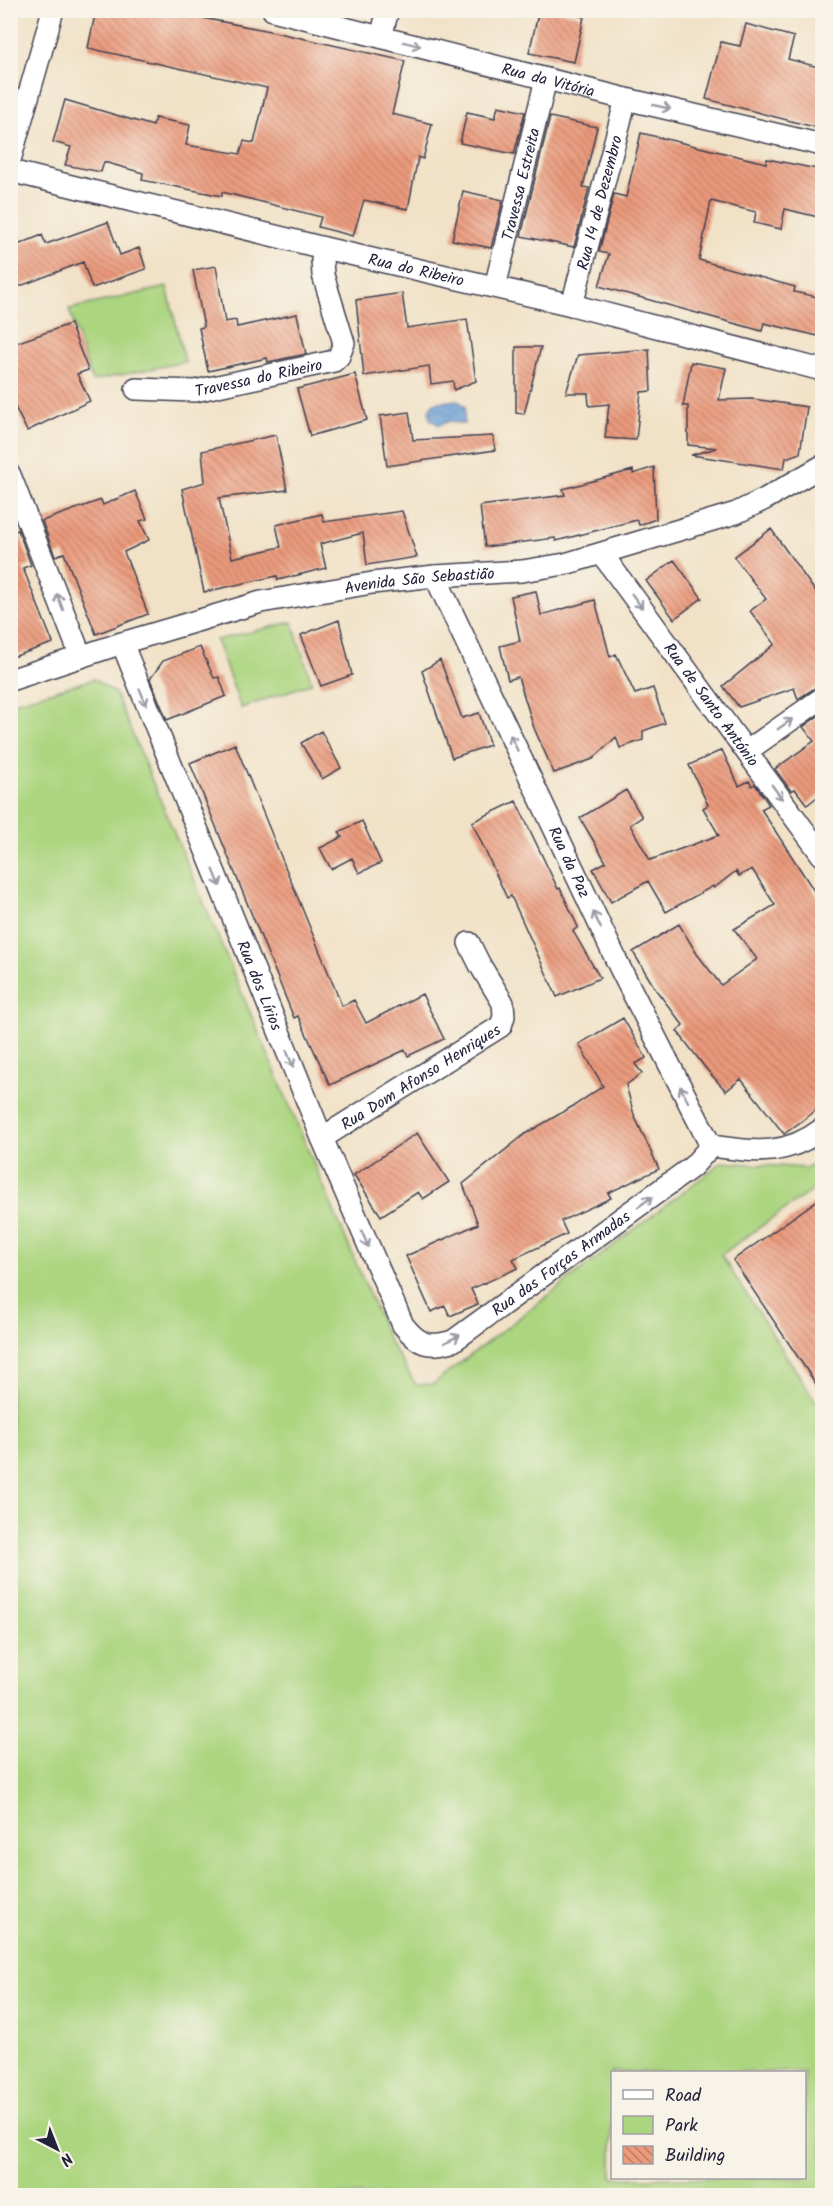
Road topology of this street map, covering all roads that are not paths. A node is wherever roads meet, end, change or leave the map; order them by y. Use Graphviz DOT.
graph roads {
  1 [pos="53,10"];
  2 [pos="273,10"];
  3 [pos="388,10"];
  4 [pos="381,37"];
  5 [pos="546,79"];
  6 [pos="626,99"];
  7 [pos="822,145"];
  8 [pos="10,160"];
  9 [pos="10,171"];
  10 [pos="324,248"];
  11 [pos="495,287"];
  12 [pos="572,305"];
  13 [pos="822,370"];
  14 [pos="136,389"];
  15 [pos="822,466"];
  16 [pos="10,475"];
  17 [pos="602,554"];
  18 [pos="435,576"];
  19 [pos="122,643"];
  20 [pos="81,657"];
  21 [pos="10,680"];
  22 [pos="822,698"];
  23 [pos="747,751"];
  24 [pos="822,855"];
  25 [pos="469,943"];
  26 [pos="822,1129"];
  27 [pos="322,1138"];
  28 [pos="711,1146"];
  29 [pos="403,1325"];
  1 -- 8 [label="street"];
  2 -- 4 [label="street, Rua da Vitória"];
  3 -- 4 [label="street"];
  4 -- 5 [label="street, Rua da Vitória, one-way"];
  5 -- 6 [label="street, Rua da Vitória"];
  5 -- 11 [label="street, Travessa Estreita"];
  6 -- 7 [label="street, Rua da Vitória, one-way"];
  6 -- 12 [label="street, Rua 14 de Dezembro"];
  9 -- 10 [label="street, Rua do Ribeiro"];
  10 -- 11 [label="street, Rua do Ribeiro"];
  10 -- 14 [label="street, Travessa do Ribeiro"];
  11 -- 12 [label="street, Rua do Ribeiro"];
  12 -- 13 [label="street, Rua do Ribeiro"];
  15 -- 17 [label="street, Avenida São Sebastião"];
  20 -- 16 [label="street, one-way"];
  17 -- 18 [label="street, Avenida São Sebastião"];
  17 -- 23 [label="street, Rua de Santo António, one-way"];
  18 -- 19 [label="street, Avenida São Sebastião"];
  28 -- 18 [label="street, Rua da Paz, one-way"];
  19 -- 20 [label="street, Avenida São Sebastião"];
  19 -- 27 [label="street, Rua dos Lírios, one-way"];
  20 -- 21 [label="street, Avenida São Sebastião"];
  23 -- 22 [label="street, one-way"];
  23 -- 24 [label="street, Rua de Santo António, one-way"];
  25 -- 27 [label="street, Rua Dom Afonso Henriques"];
  26 -- 28 [label="street"];
  27 -- 29 [label="street, Rua dos Lírios, one-way"];
  29 -- 28 [label="street, Rua das Forças Armadas, one-way"];
}
